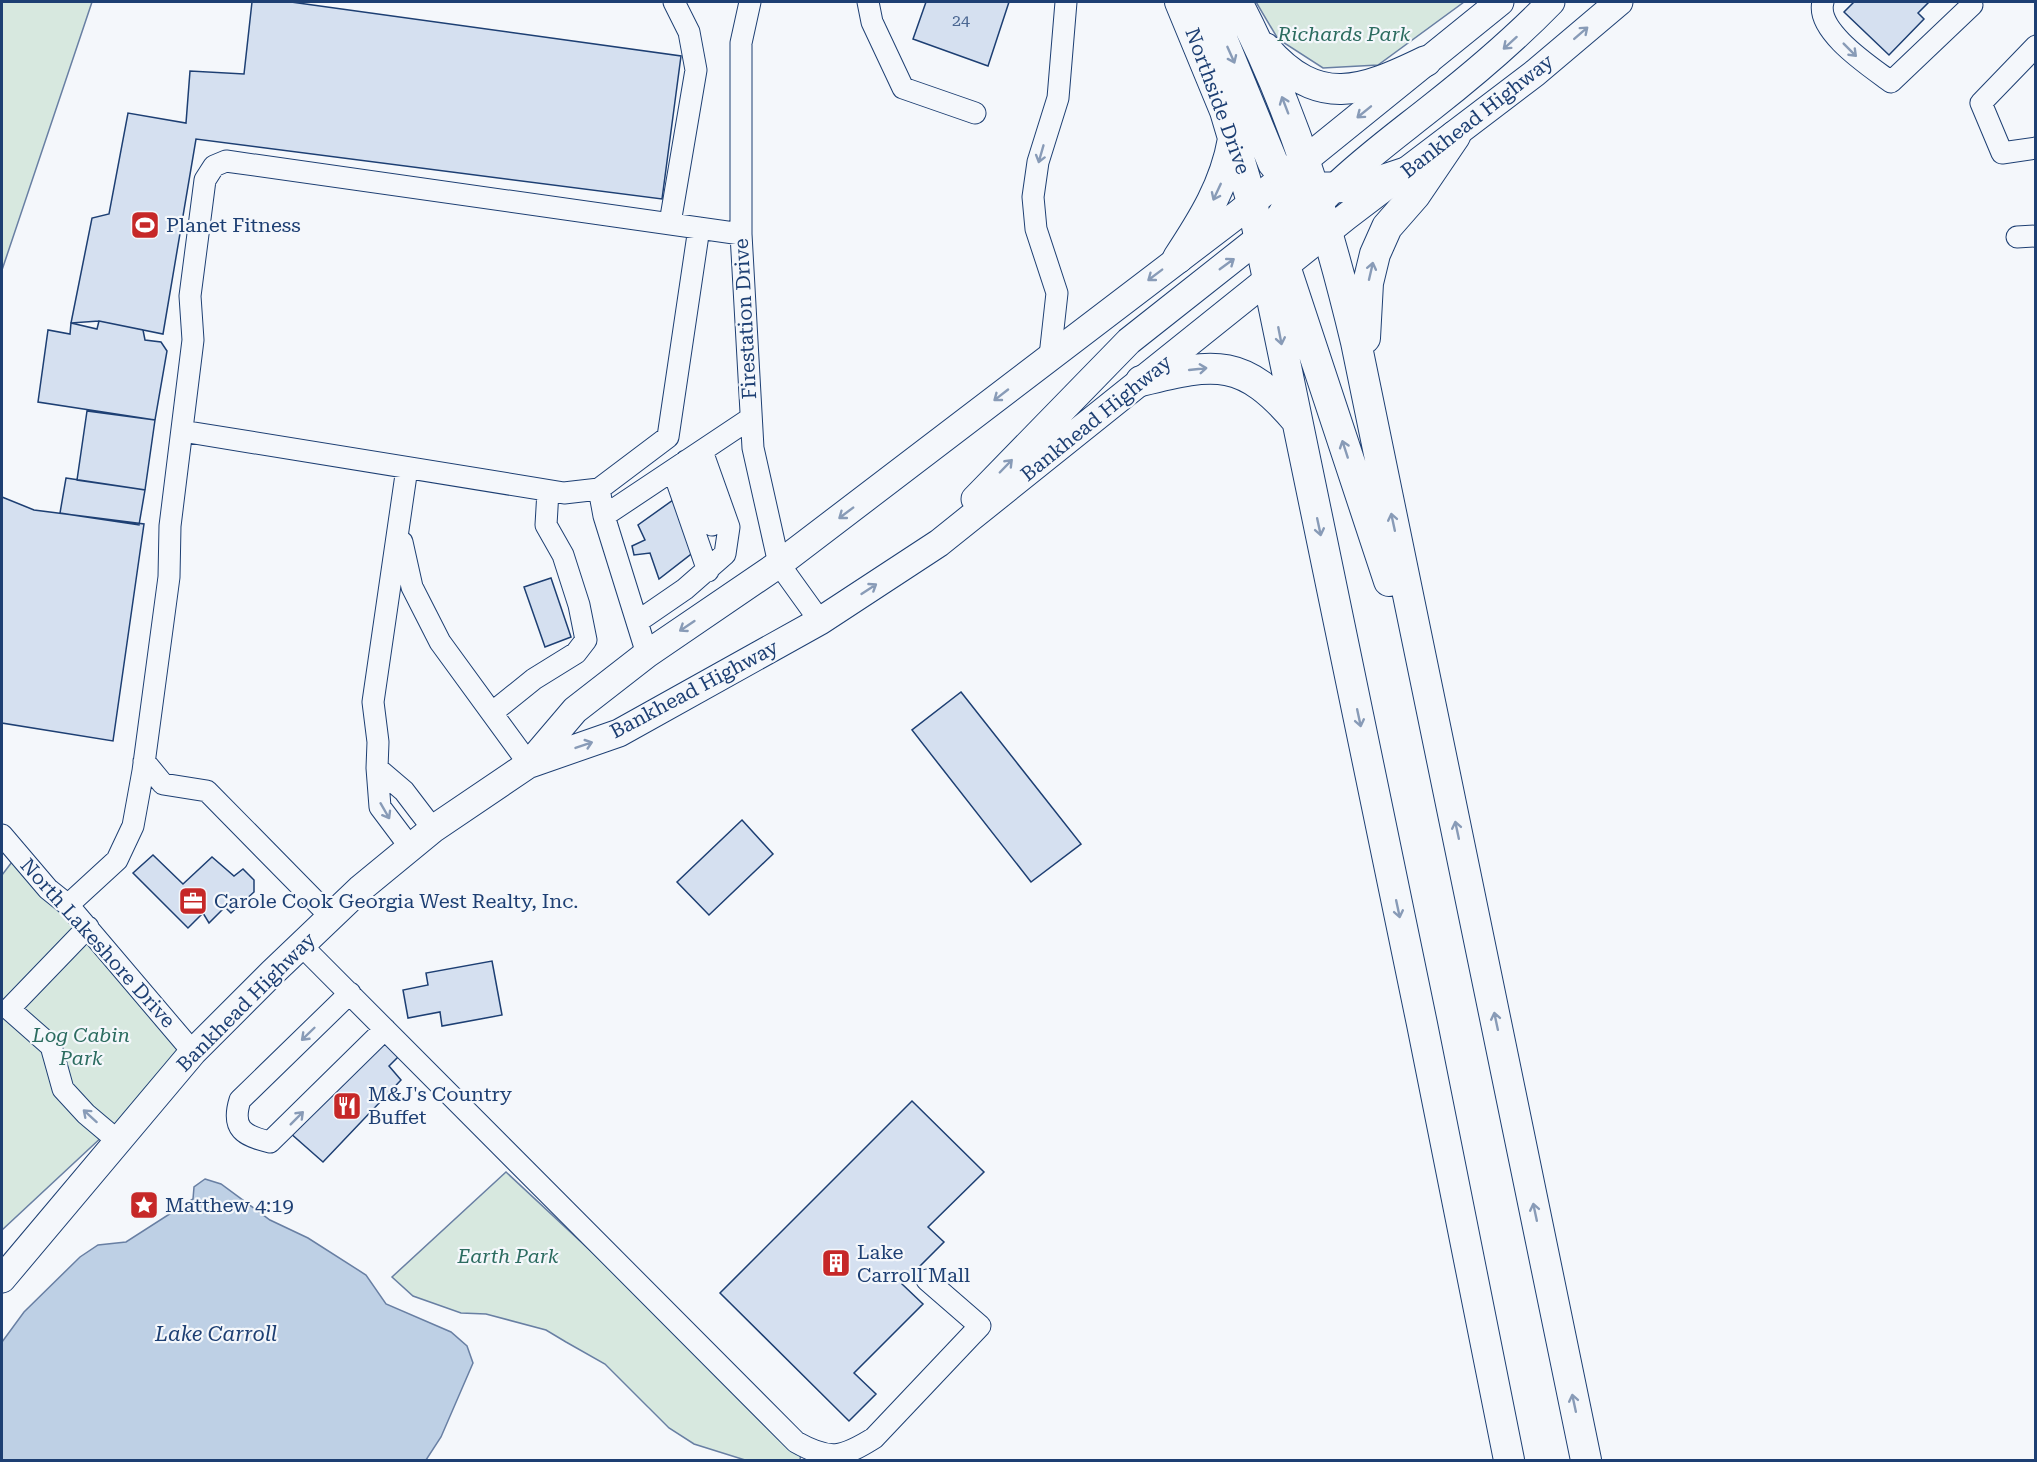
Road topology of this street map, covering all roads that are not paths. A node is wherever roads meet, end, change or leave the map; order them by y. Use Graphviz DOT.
graph roads {
  1 [pos="674,2"];
  2 [pos="750,2"];
  3 [pos="867,2"];
  4 [pos="1066,2"];
  5 [pos="1180,2"];
  6 [pos="1207,2"];
  7 [pos="1237,2"];
  8 [pos="1500,2"];
  9 [pos="1551,2"];
  10 [pos="1618,2"];
  11 [pos="1823,2"];
  12 [pos="1969,2"];
  13 [pos="1255,37"];
  14 [pos="2036,46"];
  15 [pos="1426,61"];
  16 [pos="975,113"];
  17 [pos="1233,136"];
  18 [pos="1455,136"];
  19 [pos="2036,147"];
  20 [pos="1404,173"];
  21 [pos="1309,182"];
  22 [pos="1252,202"];
  23 [pos="670,223"];
  24 [pos="699,228"];
  25 [pos="1328,232"];
  26 [pos="741,234"];
  27 [pos="1274,252"];
  28 [pos="1178,258"];
  29 [pos="1050,356"];
  30 [pos="1362,371"];
  31 [pos="1141,381"];
  32 [pos="751,418"];
  33 [pos="1297,421"];
  34 [pos="182,431"];
  35 [pos="687,461"];
  36 [pos="407,468"];
  37 [pos="599,489"];
  38 [pos="548,491"];
  39 [pos="604,516"];
  40 [pos="399,526"];
  41 [pos="922,554"];
  42 [pos="779,564"];
  43 [pos="708,571"];
  44 [pos="820,621"];
  45 [pos="637,622"];
  46 [pos="647,654"];
  47 [pos="493,712"];
  48 [pos="1439,745"];
  49 [pos="144,761"];
  50 [pos="529,764"];
  51 [pos="376,768"];
  52 [pos="433,829"];
  53 [pos="2,835"];
  54 [pos="410,847"];
  55 [pos="68,905"];
  56 [pos="331,917"];
  57 [pos="88,927"];
  58 [pos="302,945"];
  59 [pos="350,993"];
  60 [pos="385,1029"];
  61 [pos="193,1052"];
  62 [pos="118,1141"];
  63 [pos="2,1280"];
  64 [pos="927,1280"];
  65 [pos="1509,1461"];
  66 [pos="1586,1461"];
  1 -- 23 [label="street"];
  2 -- 26 [label="street, Firestation Drive"];
  3 -- 16 [label="street"];
  4 -- 29 [label="street, one-way"];
  5 -- 17 [label="highway, Northside Drive"];
  6 -- 21 [label="highway, one-way"];
  7 -- 13 [label="highway"];
  8 -- 15 [label="main road, Bankhead Highway"];
  9 -- 21 [label="main road, one-way"];
  18 -- 10 [label="main road, Bankhead Highway, one-way"];
  11 -- 12 [label="street, one-way"];
  13 -- 15 [label="highway"];
  21 -- 13 [label="highway, one-way"];
  14 -- 19 [label="street"];
  15 -- 21 [label="main road, Bankhead Highway, one-way"];
  17 -- 22 [label="highway, Northside Drive"];
  17 -- 28 [label="highway, one-way"];
  18 -- 20 [label="main road, Bankhead Highway"];
  30 -- 18 [label="highway, one-way"];
  20 -- 21 [label="highway"];
  20 -- 25 [label="main road, Bankhead Highway"];
  21 -- 22 [label="main road, Bankhead Highway"];
  21 -- 25 [label="highway"];
  21 -- 27 [label="main road"];
  22 -- 27 [label="highway, Northside Drive"];
  22 -- 28 [label="main road, Bankhead Highway"];
  23 -- 24 [label="street"];
  23 -- 34 [label="street"];
  24 -- 26 [label="street"];
  24 -- 37 [label="street"];
  25 -- 27 [label="main road, Bankhead Highway"];
  25 -- 30 [label="highway"];
  26 -- 32 [label="street, Firestation Drive"];
  27 -- 31 [label="main road, Bankhead Highway"];
  27 -- 33 [label="highway, one-way"];
  41 -- 27 [label="main road, one-way"];
  48 -- 27 [label="highway, one-way"];
  28 -- 29 [label="main road, Bankhead Highway, one-way"];
  29 -- 42 [label="main road, Bankhead Highway, one-way"];
  48 -- 30 [label="highway, one-way"];
  31 -- 33 [label="highway, one-way"];
  31 -- 41 [label="main road, Bankhead Highway"];
  32 -- 35 [label="street"];
  32 -- 42 [label="street, Firestation Drive"];
  33 -- 65 [label="highway, one-way"];
  34 -- 36 [label="street"];
  34 -- 49 [label="street"];
  35 -- 39 [label="street"];
  35 -- 43 [label="street"];
  35 -- 43 [label="street"];
  36 -- 38 [label="street"];
  36 -- 40 [label="street"];
  37 -- 38 [label="street"];
  37 -- 39 [label="street"];
  38 -- 47 [label="street"];
  39 -- 45 [label="street"];
  40 -- 47 [label="street"];
  40 -- 51 [label="street"];
  44 -- 41 [label="main road, Bankhead Highway, one-way"];
  42 -- 44 [label="street, Firestation Drive"];
  42 -- 46 [label="main road, Bankhead Highway, one-way"];
  43 -- 45 [label="street"];
  50 -- 44 [label="main road, Bankhead Highway, one-way"];
  45 -- 46 [label="street"];
  46 -- 50 [label="main road, Bankhead Highway"];
  47 -- 50 [label="street"];
  66 -- 48 [label="highway, one-way"];
  49 -- 55 [label="street"];
  49 -- 56 [label="street"];
  50 -- 52 [label="main road, Bankhead Highway"];
  51 -- 52 [label="street"];
  51 -- 54 [label="street, one-way"];
  52 -- 54 [label="main road, Bankhead Highway"];
  53 -- 55 [label="street, North Lakeshore Drive"];
  54 -- 56 [label="main road, Bankhead Highway"];
  55 -- 57 [label="street, North Lakeshore Drive"];
  56 -- 58 [label="main road, Bankhead Highway"];
  57 -- 61 [label="street, North Lakeshore Drive"];
  62 -- 57 [label="street, one-way"];
  58 -- 59 [label="street"];
  58 -- 61 [label="main road, Bankhead Highway"];
  59 -- 60 [label="street"];
  59 -- 60 [label="street, one-way"];
  60 -- 64 [label="street"];
  61 -- 62 [label="main road, Bankhead Highway"];
  62 -- 63 [label="main road, Bankhead Highway"];
}
